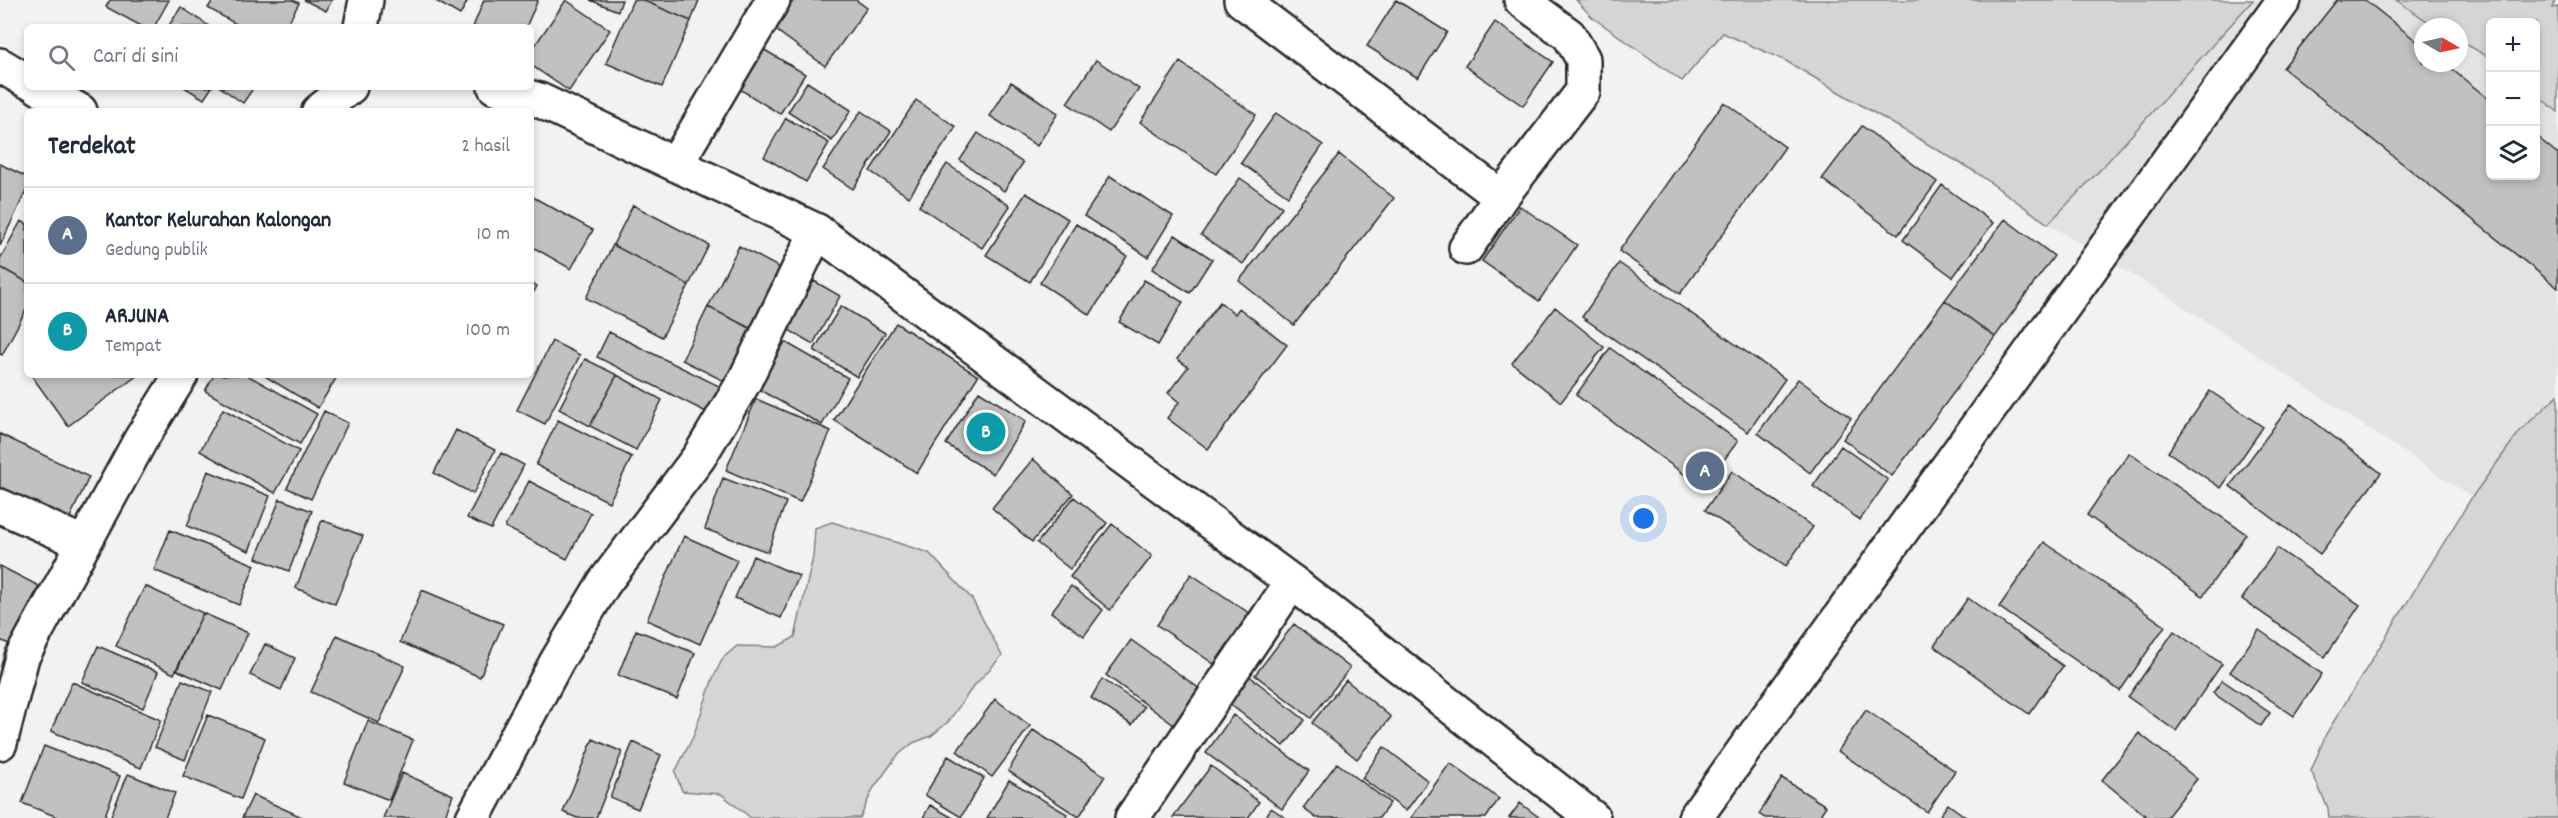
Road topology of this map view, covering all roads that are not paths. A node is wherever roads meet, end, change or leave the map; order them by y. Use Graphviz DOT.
graph roads {
  1 [pos="366,0"];
  2 [pos="773,0"];
  3 [pos="1241,0"];
  4 [pos="1521,0"];
  5 [pos="2284,0"];
  6 [pos="362,24"];
  7 [pos="0,65"];
  8 [pos="24,79"];
  9 [pos="43,90"];
  10 [pos="346,90"];
  11 [pos="505,90"];
  12 [pos="75,108"];
  13 [pos="323,108"];
  14 [pos="676,165"];
  15 [pos="1501,197"];
  16 [pos="816,231"];
  17 [pos="1466,248"];
  18 [pos="179,378"];
  19 [pos="0,506"];
  20 [pos="83,543"];
  21 [pos="1293,582"];
  22 [pos="0,743"];
  23 [pos="473,818"];
  24 [pos="1132,818"];
  25 [pos="1593,818"];
  26 [pos="1695,818"];
  1 -- 6 [label="street"];
  2 -- 14 [label="street"];
  3 -- 15 [label="street"];
  4 -- 15 [label="street"];
  5 -- 26 [label="street"];
  7 -- 8 [label="street"];
  9 -- 12 [label="street"];
  10 -- 13 [label="street"];
  11 -- 14 [label="street"];
  14 -- 16 [label="street"];
  15 -- 17 [label="street"];
  16 -- 21 [label="street"];
  16 -- 23 [label="street"];
  18 -- 20 [label="street"];
  19 -- 20 [label="street"];
  20 -- 22 [label="street"];
  21 -- 24 [label="street"];
  21 -- 25 [label="street"];
}
